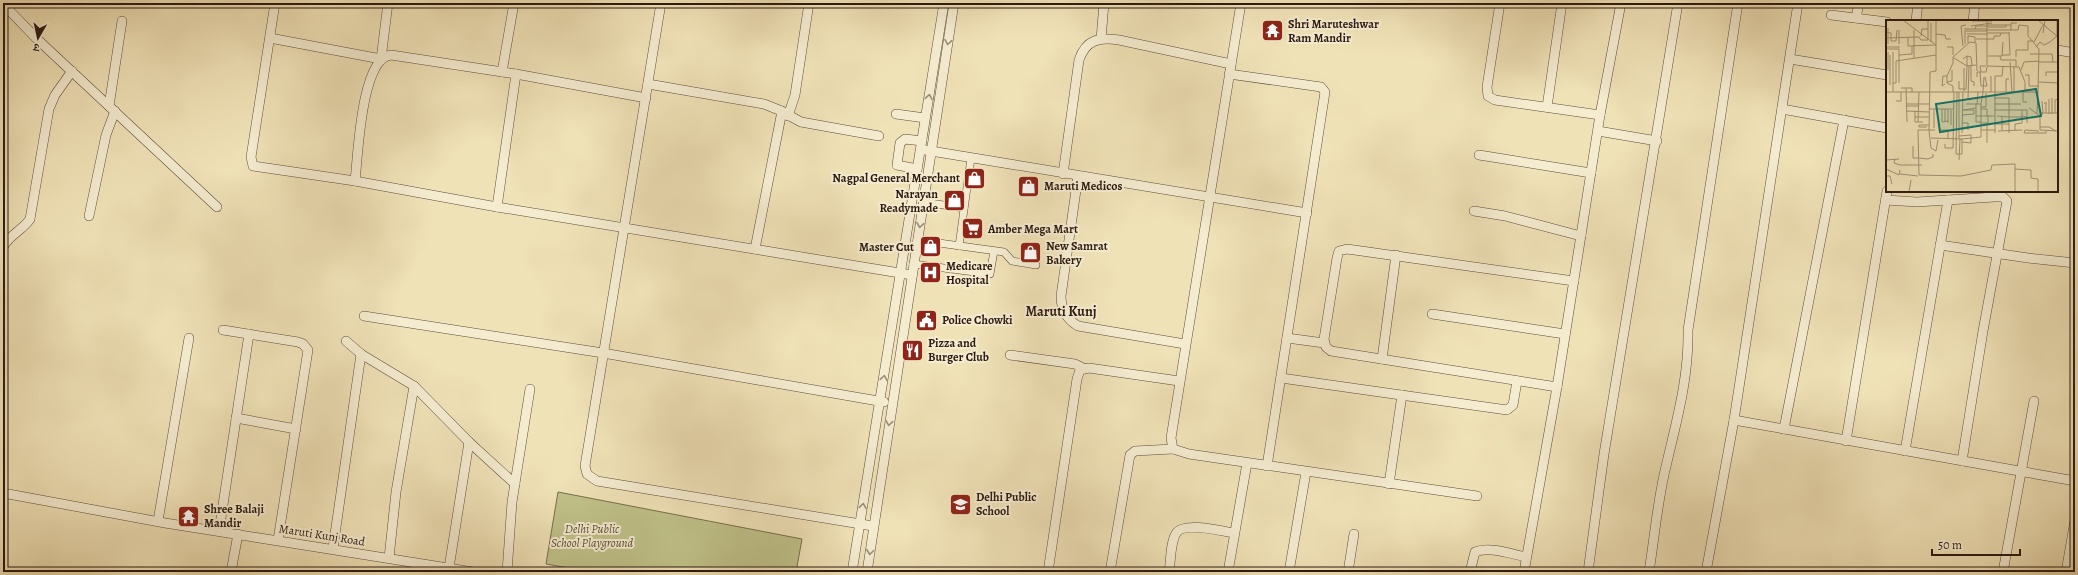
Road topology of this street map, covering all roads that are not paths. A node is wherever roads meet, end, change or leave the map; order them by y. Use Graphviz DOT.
graph roads {
  1 [pos="275,3"];
  2 [pos="388,3"];
  3 [pos="514,3"];
  4 [pos="661,3"];
  5 [pos="808,3"];
  6 [pos="944,3"];
  7 [pos="954,3"];
  8 [pos="1104,3"];
  9 [pos="1241,3"];
  10 [pos="1500,3"];
  11 [pos="1562,3"];
  12 [pos="1621,3"];
  13 [pos="1678,3"];
  14 [pos="1738,3"];
  15 [pos="1798,3"];
  16 [pos="1859,3"];
  17 [pos="1918,3"];
  18 [pos="1975,3"];
  19 [pos="4,4"];
  20 [pos="1831,14"];
  21 [pos="1856,18"];
  22 [pos="1916,20"];
  23 [pos="1972,20"];
  24 [pos="122,21"];
  25 [pos="1886,22"];
  26 [pos="270,38"];
  27 [pos="1101,39"];
  28 [pos="2058,50"];
  29 [pos="2075,53"];
  30 [pos="381,59"];
  31 [pos="1790,59"];
  32 [pos="1231,64"];
  33 [pos="72,71"];
  34 [pos="502,72"];
  35 [pos="516,74"];
  36 [pos="1229,74"];
  37 [pos="1886,75"];
  38 [pos="648,84"];
  39 [pos="646,98"];
  40 [pos="1547,107"];
  41 [pos="112,109"];
  42 [pos="1782,109"];
  43 [pos="785,113"];
  44 [pos="896,114"];
  45 [pos="1600,115"];
  46 [pos="925,118"];
  47 [pos="1844,120"];
  48 [pos="1886,128"];
  49 [pos="1598,131"];
  50 [pos="879,136"];
  51 [pos="1657,141"];
  52 [pos="921,146"];
  53 [pos="931,151"];
  54 [pos="1479,155"];
  55 [pos="971,158"];
  56 [pos="917,169"];
  57 [pos="1591,173"];
  58 [pos="1064,174"];
  59 [pos="1078,176"];
  60 [pos="354,181"];
  61 [pos="1887,196"];
  62 [pos="1210,198"];
  63 [pos="1948,200"];
  64 [pos="923,202"];
  65 [pos="217,207"];
  66 [pos="497,207"];
  67 [pos="964,208"];
  68 [pos="1474,211"];
  69 [pos="1307,213"];
  70 [pos="89,216"];
  71 [pos="624,228"];
  72 [pos="1581,236"];
  73 [pos="917,240"];
  74 [pos="1940,245"];
  75 [pos="959,246"];
  76 [pos="3,247"];
  77 [pos="755,249"];
  78 [pos="994,251"];
  79 [pos="1998,253"];
  80 [pos="1396,255"];
  81 [pos="2075,263"];
  82 [pos="913,264"];
  83 [pos="1036,265"];
  84 [pos="900,273"];
  85 [pos="912,275"];
  86 [pos="1574,281"];
  87 [pos="1432,314"];
  88 [pos="364,316"];
  89 [pos="223,330"];
  90 [pos="249,334"];
  91 [pos="1566,334"];
  92 [pos="189,338"];
  93 [pos="1287,338"];
  94 [pos="346,340"];
  95 [pos="1324,343"];
  96 [pos="1185,344"];
  97 [pos="603,353"];
  98 [pos="362,354"];
  99 [pos="1010,355"];
  100 [pos="1382,359"];
  101 [pos="1083,368"];
  102 [pos="1281,378"];
  103 [pos="1179,381"];
  104 [pos="1517,381"];
  105 [pos="414,386"];
  106 [pos="1557,387"];
  107 [pos="530,389"];
  108 [pos="1402,395"];
  109 [pos="880,401"];
  110 [pos="2034,401"];
  111 [pos="892,404"];
  112 [pos="236,418"];
  113 [pos="1734,420"];
  114 [pos="296,429"];
  115 [pos="1784,429"];
  116 [pos="1846,441"];
  117 [pos="469,442"];
  118 [pos="1173,449"];
  119 [pos="1905,451"];
  120 [pos="1962,461"];
  121 [pos="1247,463"];
  122 [pos="1267,466"];
  123 [pos="1306,472"];
  124 [pos="2022,472"];
  125 [pos="2075,481"];
  126 [pos="515,484"];
  127 [pos="1389,484"];
  128 [pos="3,493"];
  129 [pos="1476,496"];
  130 [pos="2075,520"];
  131 [pos="158,521"];
  132 [pos="860,524"];
  133 [pos="873,526"];
  134 [pos="219,531"];
  135 [pos="1234,533"];
  136 [pos="238,534"];
  137 [pos="1354,534"];
  138 [pos="278,540"];
  139 [pos="333,548"];
  140 [pos="1526,557"];
  141 [pos="389,558"];
  142 [pos="452,570"];
  143 [pos="231,572"];
  144 [pos="473,572"];
  145 [pos="507,572"];
  146 [pos="852,572"];
  147 [pos="867,572"];
  148 [pos="1048,572"];
  149 [pos="1110,572"];
  150 [pos="1169,572"];
  151 [pos="1228,572"];
  152 [pos="1289,572"];
  153 [pos="1348,572"];
  154 [pos="1470,572"];
  155 [pos="1524,572"];
  156 [pos="1588,572"];
  157 [pos="1648,572"];
  158 [pos="1706,572"];
  159 [pos="2003,572"];
  160 [pos="2066,572"];
  1 -- 26 [label="street"];
  2 -- 30 [label="street"];
  3 -- 34 [label="street"];
  4 -- 38 [label="street"];
  5 -- 43 [label="street"];
  46 -- 6 [label="street, one-way"];
  7 -- 53 [label="street, one-way"];
  8 -- 27 [label="street"];
  9 -- 32 [label="street"];
  10 -- 40 [label="street"];
  11 -- 40 [label="street"];
  12 -- 45 [label="street"];
  13 -- 51 [label="street"];
  14 -- 157 [label="street"];
  15 -- 31 [label="street"];
  16 -- 21 [label="street"];
  17 -- 22 [label="street"];
  18 -- 23 [label="street"];
  19 -- 33 [label="street"];
  20 -- 21 [label="street"];
  21 -- 25 [label="street"];
  24 -- 41 [label="street"];
  26 -- 30 [label="street"];
  26 -- 60 [label="street"];
  27 -- 32 [label="street"];
  27 -- 58 [label="street"];
  28 -- 29 [label="street"];
  30 -- 34 [label="street"];
  30 -- 60 [label="street"];
  31 -- 37 [label="street"];
  31 -- 42 [label="street"];
  32 -- 36 [label="street"];
  33 -- 41 [label="street"];
  33 -- 76 [label="street"];
  34 -- 35 [label="street"];
  35 -- 39 [label="street"];
  35 -- 66 [label="street"];
  36 -- 62 [label="street"];
  36 -- 69 [label="street"];
  38 -- 39 [label="street"];
  38 -- 43 [label="street"];
  39 -- 71 [label="street"];
  40 -- 45 [label="street"];
  41 -- 65 [label="street"];
  41 -- 70 [label="street"];
  42 -- 47 [label="street"];
  42 -- 113 [label="street"];
  43 -- 50 [label="street"];
  43 -- 77 [label="street"];
  44 -- 46 [label="street"];
  45 -- 49 [label="street"];
  46 -- 52 [label="street"];
  47 -- 48 [label="street"];
  47 -- 115 [label="street"];
  49 -- 51 [label="street"];
  49 -- 57 [label="street"];
  51 -- 156 [label="street"];
  52 -- 53 [label="street"];
  52 -- 56 [label="street"];
  52 -- 56 [label="street"];
  53 -- 55 [label="street"];
  53 -- 64 [label="street"];
  54 -- 57 [label="street"];
  55 -- 58 [label="street"];
  55 -- 67 [label="street"];
  56 -- 84 [label="street"];
  57 -- 72 [label="street"];
  58 -- 59 [label="street"];
  59 -- 62 [label="street"];
  59 -- 96 [label="street"];
  60 -- 66 [label="street"];
  61 -- 63 [label="street"];
  61 -- 116 [label="street"];
  62 -- 69 [label="street"];
  62 -- 96 [label="street"];
  63 -- 74 [label="street"];
  63 -- 79 [label="street"];
  64 -- 67 [label="street"];
  64 -- 73 [label="street, one-way"];
  66 -- 71 [label="street"];
  67 -- 75 [label="street"];
  68 -- 72 [label="street"];
  69 -- 93 [label="street"];
  71 -- 77 [label="street"];
  71 -- 97 [label="street"];
  72 -- 86 [label="street"];
  73 -- 75 [label="street"];
  73 -- 82 [label="street"];
  74 -- 79 [label="street"];
  74 -- 119 [label="street"];
  75 -- 78 [label="street"];
  77 -- 84 [label="street"];
  78 -- 82 [label="street"];
  78 -- 83 [label="street"];
  79 -- 81 [label="street"];
  79 -- 120 [label="street"];
  80 -- 86 [label="street"];
  80 -- 95 [label="street"];
  80 -- 100 [label="street"];
  82 -- 85 [label="street"];
  84 -- 85 [label="street"];
  109 -- 84 [label="street, one-way"];
  85 -- 111 [label="street"];
  86 -- 91 [label="street"];
  87 -- 91 [label="street"];
  88 -- 97 [label="street"];
  89 -- 90 [label="street"];
  90 -- 112 [label="street"];
  90 -- 114 [label="street"];
  91 -- 106 [label="street"];
  92 -- 131 [label="street"];
  93 -- 95 [label="street"];
  93 -- 102 [label="street"];
  94 -- 98 [label="street"];
  95 -- 100 [label="street"];
  96 -- 103 [label="street"];
  97 -- 109 [label="street"];
  97 -- 132 [label="street"];
  98 -- 105 [label="street"];
  98 -- 139 [label="street"];
  99 -- 101 [label="street"];
  100 -- 104 [label="street"];
  101 -- 103 [label="street"];
  101 -- 148 [label="street"];
  102 -- 108 [label="street"];
  102 -- 122 [label="street"];
  103 -- 118 [label="street"];
  104 -- 106 [label="street"];
  104 -- 108 [label="street"];
  105 -- 117 [label="street"];
  105 -- 141 [label="street"];
  106 -- 140 [label="street"];
  107 -- 126 [label="street"];
  108 -- 127 [label="street"];
  109 -- 111 [label="street"];
  132 -- 109 [label="street, one-way"];
  110 -- 124 [label="street"];
  111 -- 133 [label="street, one-way"];
  112 -- 114 [label="street"];
  112 -- 134 [label="street"];
  113 -- 115 [label="street"];
  113 -- 158 [label="street"];
  114 -- 138 [label="street"];
  115 -- 116 [label="street"];
  116 -- 119 [label="street"];
  117 -- 126 [label="street"];
  117 -- 142 [label="street"];
  118 -- 121 [label="street"];
  118 -- 149 [label="street"];
  119 -- 120 [label="street"];
  120 -- 124 [label="street"];
  121 -- 122 [label="street"];
  121 -- 135 [label="street"];
  122 -- 123 [label="street"];
  123 -- 127 [label="street"];
  123 -- 152 [label="street"];
  124 -- 125 [label="street"];
  124 -- 159 [label="street"];
  126 -- 145 [label="street"];
  127 -- 129 [label="street"];
  128 -- 131 [label="street, Maruti Kunj Road"];
  130 -- 160 [label="street"];
  131 -- 134 [label="street, Maruti Kunj Road"];
  132 -- 133 [label="street"];
  132 -- 146 [label="street"];
  133 -- 147 [label="street, one-way"];
  134 -- 136 [label="street, Maruti Kunj Road"];
  135 -- 150 [label="street"];
  135 -- 151 [label="street"];
  136 -- 138 [label="street, Maruti Kunj Road"];
  136 -- 143 [label="street"];
  137 -- 153 [label="street"];
  138 -- 139 [label="street, Maruti Kunj Road"];
  139 -- 141 [label="street, Maruti Kunj Road"];
  140 -- 154 [label="street"];
  140 -- 155 [label="street"];
  141 -- 142 [label="street, Maruti Kunj Road"];
  142 -- 144 [label="street, Maruti Kunj Road"];
}
